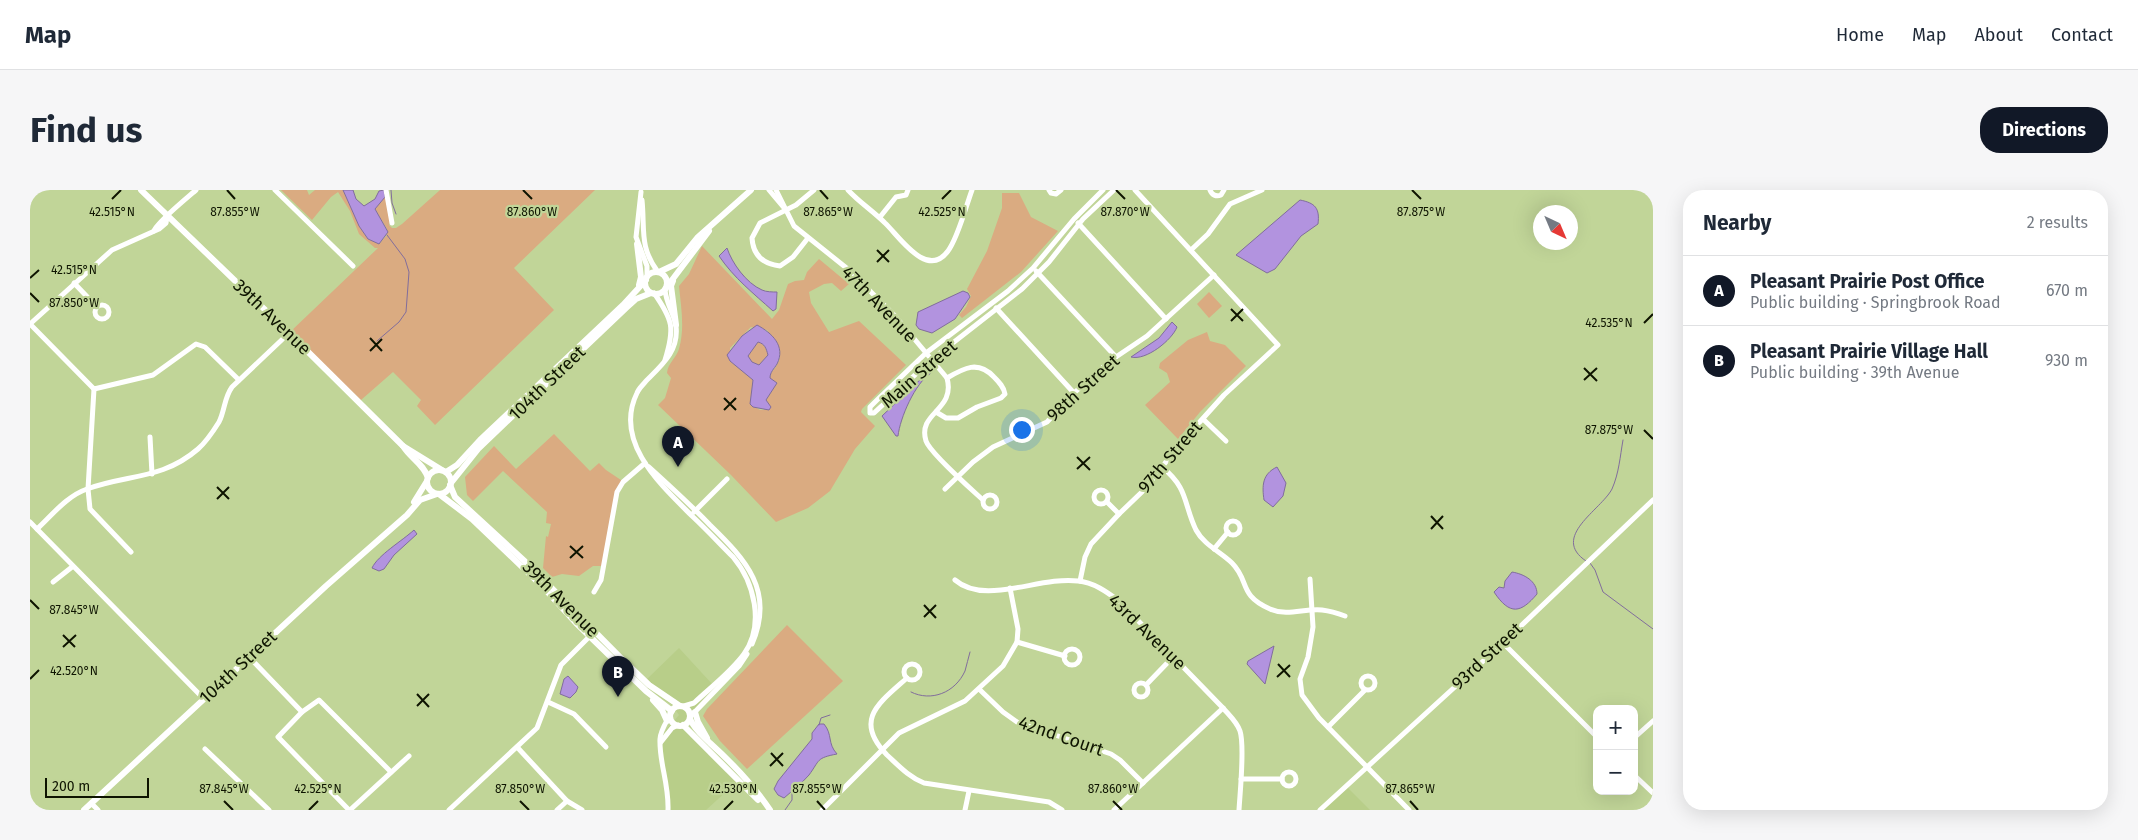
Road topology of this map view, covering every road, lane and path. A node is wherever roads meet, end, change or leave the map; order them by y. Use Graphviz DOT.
graph roads {
  1 [pos="141,190"];
  2 [pos="196,190"];
  3 [pos="274,190"];
  4 [pos="386,190"];
  5 [pos="751,190"];
  6 [pos="769,190"];
  7 [pos="776,190"];
  8 [pos="814,190"];
  9 [pos="848,190"];
  10 [pos="895,190"];
  11 [pos="908,190"];
  12 [pos="972,190"];
  13 [pos="1049,190"];
  14 [pos="1061,190"];
  15 [pos="1103,190"];
  16 [pos="1114,190"];
  17 [pos="1135,190"];
  18 [pos="1210,190"];
  19 [pos="1262,190"];
  20 [pos="641,191"];
  21 [pos="1223,192"];
  22 [pos="896,197"];
  23 [pos="1230,204"];
  24 [pos="785,210"];
  25 [pos="167,217"];
  26 [pos="880,217"];
  27 [pos="1074,219"];
  28 [pos="392,223"];
  29 [pos="1079,224"];
  30 [pos="712,226"];
  31 [pos="808,238"];
  32 [pos="637,244"];
  33 [pos="1191,250"];
  34 [pos="353,266"];
  35 [pos="1033,268"];
  36 [pos="659,272"];
  37 [pos="1038,274"];
  38 [pos="1214,275"];
  39 [pos="647,278"];
  40 [pos="674,280"];
  41 [pos="74,283"];
  42 [pos="639,287"];
  43 [pos="665,289"];
  44 [pos="652,293"];
  45 [pos="992,304"];
  46 [pos="96,306"];
  47 [pos="997,309"];
  48 [pos="1166,319"];
  49 [pos="30,324"];
  50 [pos="676,325"];
  51 [pos="289,333"];
  52 [pos="926,353"];
  53 [pos="1116,357"];
  54 [pos="931,360"];
  55 [pos="664,363"];
  56 [pos="947,378"];
  57 [pos="239,380"];
  58 [pos="94,389"];
  59 [pos="1074,393"];
  60 [pos="936,412"];
  61 [pos="1203,419"];
  62 [pos="150,437"];
  63 [pos="1226,442"];
  64 [pos="402,446"];
  65 [pos="645,463"];
  66 [pos="1162,468"];
  67 [pos="445,472"];
  68 [pos="152,474"];
  69 [pos="958,476"];
  70 [pos="727,479"];
  71 [pos="428,480"];
  72 [pos="451,484"];
  73 [pos="88,488"];
  74 [pos="945,489"];
  75 [pos="438,494"];
  76 [pos="983,500"];
  77 [pos="1653,500"];
  78 [pos="1107,502"];
  79 [pos="696,510"];
  80 [pos="691,514"];
  81 [pos="1119,514"];
  82 [pos="30,522"];
  83 [pos="480,523"];
  84 [pos="394,525"];
  85 [pos="37,529"];
  86 [pos="1228,532"];
  87 [pos="1214,549"];
  88 [pos="131,552"];
  89 [pos="72,567"];
  90 [pos="1310,579"];
  91 [pos="955,580"];
  92 [pos="1080,581"];
  93 [pos="53,582"];
  94 [pos="1010,588"];
  95 [pos="594,592"];
  96 [pos="1312,610"];
  97 [pos="1345,616"];
  98 [pos="590,636"];
  99 [pos="1017,642"];
  100 [pos="1503,643"];
  101 [pos="1065,656"];
  102 [pos="249,657"];
  103 [pos="1173,657"];
  104 [pos="906,678"];
  105 [pos="1146,685"];
  106 [pos="979,690"];
  107 [pos="1365,690"];
  108 [pos="646,691"];
  109 [pos="204,699"];
  110 [pos="548,702"];
  111 [pos="682,706"];
  112 [pos="1223,708"];
  113 [pos="302,712"];
  114 [pos="671,712"];
  115 [pos="692,716"];
  116 [pos="667,721"];
  117 [pos="1653,721"];
  118 [pos="681,725"];
  119 [pos="1328,727"];
  120 [pos="1593,733"];
  121 [pos="1638,734"];
  122 [pos="661,742"];
  123 [pos="517,747"];
  124 [pos="606,747"];
  125 [pos="205,749"];
  126 [pos="882,749"];
  127 [pos="408,756"];
  128 [pos="1366,766"];
  129 [pos="391,772"];
  130 [pos="1240,779"];
  131 [pos="1282,779"];
  132 [pos="1638,779"];
  133 [pos="1143,783"];
  134 [pos="969,791"];
  135 [pos="1653,793"];
  136 [pos="567,801"];
  137 [pos="91,803"];
  138 [pos="822,808"];
  139 [pos="84,810"];
  140 [pos="98,810"];
  141 [pos="269,810"];
  142 [pos="350,810"];
  143 [pos="449,810"];
  144 [pos="557,810"];
  145 [pos="582,810"];
  146 [pos="668,810"];
  147 [pos="769,810"];
  148 [pos="965,810"];
  149 [pos="1062,810"];
  150 [pos="1114,810"];
  151 [pos="1239,810"];
  152 [pos="1320,810"];
  153 [pos="1409,810"];
  1 -- 25 [label="main road, 39th Avenue"];
  2 -- 25 [label="street"];
  3 -- 34 [label="street"];
  4 -- 28 [label="street"];
  5 -- 30 [label="main road"];
  6 -- 24 [label="street"];
  7 -- 24 [label="street"];
  8 -- 24 [label="street"];
  9 -- 26 [label="street"];
  10 -- 22 [label="street"];
  11 -- 22 [label="street"];
  12 -- 26 [label="street"];
  13 -- 14 [label="street"];
  15 -- 27 [label="street, Main Street"];
  16 -- 29 [label="street, Main Street"];
  17 -- 33 [label="street"];
  18 -- 21 [label="street"];
  19 -- 23 [label="street"];
  20 -- 32 [label="street"];
  20 -- 36 [label="street"];
  21 -- 23 [label="street"];
  22 -- 26 [label="street"];
  23 -- 33 [label="street"];
  24 -- 31 [label="street, 47th Avenue"];
  24 -- 31 [label="street"];
  25 -- 41 [label="street"];
  25 -- 51 [label="main road, 39th Avenue"];
  27 -- 29 [label="street"];
  27 -- 35 [label="street, Main Street"];
  29 -- 37 [label="street, Main Street"];
  29 -- 48 [label="street"];
  30 -- 36 [label="main road"];
  30 -- 40 [label="main road"];
  31 -- 52 [label="street, 47th Avenue"];
  32 -- 39 [label="street"];
  32 -- 42 [label="main road"];
  33 -- 38 [label="street"];
  35 -- 37 [label="street"];
  35 -- 45 [label="street, Main Street"];
  36 -- 39 [label="main road"];
  36 -- 43 [label="main road"];
  37 -- 47 [label="street, Main Street"];
  37 -- 53 [label="street"];
  38 -- 48 [label="street, 98th Street"];
  38 -- 61 [label="street, 97th Street"];
  39 -- 42 [label="main road, 104th Street"];
  39 -- 44 [label="main road"];
  40 -- 43 [label="main road"];
  40 -- 50 [label="main road"];
  41 -- 46 [label="street"];
  41 -- 49 [label="street"];
  42 -- 67 [label="main road, 104th Street"];
  43 -- 44 [label="main road"];
  43 -- 50 [label="street"];
  44 -- 55 [label="street"];
  44 -- 72 [label="main road, 104th Street"];
  45 -- 47 [label="street"];
  45 -- 52 [label="street, Main Street"];
  47 -- 54 [label="street, Main Street"];
  47 -- 59 [label="street"];
  48 -- 53 [label="street, 98th Street"];
  49 -- 58 [label="street"];
  50 -- 55 [label="street"];
  51 -- 57 [label="street"];
  51 -- 64 [label="main road, 39th Avenue"];
  52 -- 54 [label="street, 47th Avenue"];
  52 -- 54 [label="street, Main Street"];
  53 -- 59 [label="street, 98th Street"];
  54 -- 56 [label="street, 47th Avenue"];
  55 -- 65 [label="street"];
  56 -- 60 [label="street"];
  56 -- 60 [label="street"];
  57 -- 58 [label="street"];
  57 -- 68 [label="street"];
  58 -- 73 [label="street"];
  59 -- 69 [label="street, 98th Street"];
  60 -- 69 [label="street"];
  61 -- 63 [label="street"];
  61 -- 66 [label="street, 97th Street"];
  62 -- 68 [label="street"];
  64 -- 67 [label="main road, 39th Avenue"];
  64 -- 71 [label="main road, 39th Avenue"];
  65 -- 79 [label="street"];
  65 -- 80 [label="street"];
  65 -- 95 [label="street"];
  66 -- 81 [label="street, 97th Street"];
  66 -- 87 [label="street"];
  67 -- 71 [label="main road"];
  67 -- 72 [label="main road"];
  68 -- 73 [label="street"];
  69 -- 74 [label="street, 98th Street"];
  69 -- 76 [label="street"];
  70 -- 79 [label="street"];
  71 -- 75 [label="main road"];
  71 -- 84 [label="main road, 104th Street"];
  72 -- 75 [label="main road"];
  72 -- 83 [label="main road, 39th Avenue"];
  73 -- 85 [label="street"];
  73 -- 88 [label="street"];
  75 -- 83 [label="main road, 39th Avenue"];
  75 -- 84 [label="main road, 104th Street"];
  77 -- 100 [label="street, 93rd Street"];
  78 -- 81 [label="street"];
  79 -- 80 [label="street"];
  79 -- 115 [label="street"];
  80 -- 111 [label="street"];
  81 -- 92 [label="street, 97th Street"];
  82 -- 85 [label="street"];
  83 -- 98 [label="main road, 39th Avenue"];
  83 -- 111 [label="main road, 39th Avenue"];
  84 -- 102 [label="main road, 104th Street"];
  85 -- 89 [label="street"];
  86 -- 87 [label="street"];
  87 -- 96 [label="street"];
  89 -- 93 [label="street"];
  89 -- 109 [label="street"];
  90 -- 96 [label="street"];
  91 -- 94 [label="street, 43rd Avenue"];
  92 -- 94 [label="street, 43rd Avenue"];
  92 -- 103 [label="street, 43rd Avenue"];
  94 -- 99 [label="street"];
  96 -- 97 [label="street"];
  96 -- 119 [label="street"];
  98 -- 108 [label="main road, 39th Avenue"];
  98 -- 110 [label="street"];
  99 -- 101 [label="street"];
  99 -- 106 [label="street"];
  100 -- 120 [label="street"];
  100 -- 128 [label="street, 93rd Street"];
  102 -- 109 [label="main road, 104th Street"];
  102 -- 113 [label="street"];
  103 -- 105 [label="street"];
  103 -- 112 [label="street, 43rd Avenue"];
  104 -- 126 [label="street"];
  106 -- 126 [label="street"];
  106 -- 133 [label="street, 42nd Court"];
  107 -- 119 [label="street"];
  108 -- 114 [label="main road, 39th Avenue"];
  108 -- 116 [label="main road"];
  109 -- 137 [label="main road, 104th Street"];
  110 -- 123 [label="street"];
  110 -- 124 [label="street"];
  111 -- 114 [label="main road"];
  111 -- 115 [label="main road"];
  112 -- 130 [label="street, 43rd Avenue"];
  112 -- 133 [label="street"];
  113 -- 129 [label="street"];
  113 -- 142 [label="street"];
  114 -- 116 [label="street"];
  114 -- 118 [label="main road"];
  115 -- 118 [label="main road"];
  115 -- 147 [label="main road"];
  116 -- 122 [label="street"];
  117 -- 121 [label="street"];
  118 -- 122 [label="street"];
  118 -- 147 [label="main road"];
  119 -- 128 [label="street"];
  122 -- 146 [label="street"];
  123 -- 136 [label="street"];
  123 -- 143 [label="street"];
  125 -- 141 [label="street"];
  126 -- 134 [label="street"];
  126 -- 138 [label="street"];
  127 -- 129 [label="street"];
  128 -- 152 [label="street, 93rd Street"];
  128 -- 153 [label="street"];
  129 -- 142 [label="street"];
  130 -- 131 [label="street"];
  130 -- 151 [label="street, 43rd Avenue"];
  132 -- 135 [label="street"];
  133 -- 150 [label="street"];
  134 -- 148 [label="street"];
  134 -- 149 [label="street"];
  136 -- 144 [label="street"];
  136 -- 145 [label="street"];
  137 -- 139 [label="main road, 104th Street"];
  137 -- 140 [label="street"];
}
